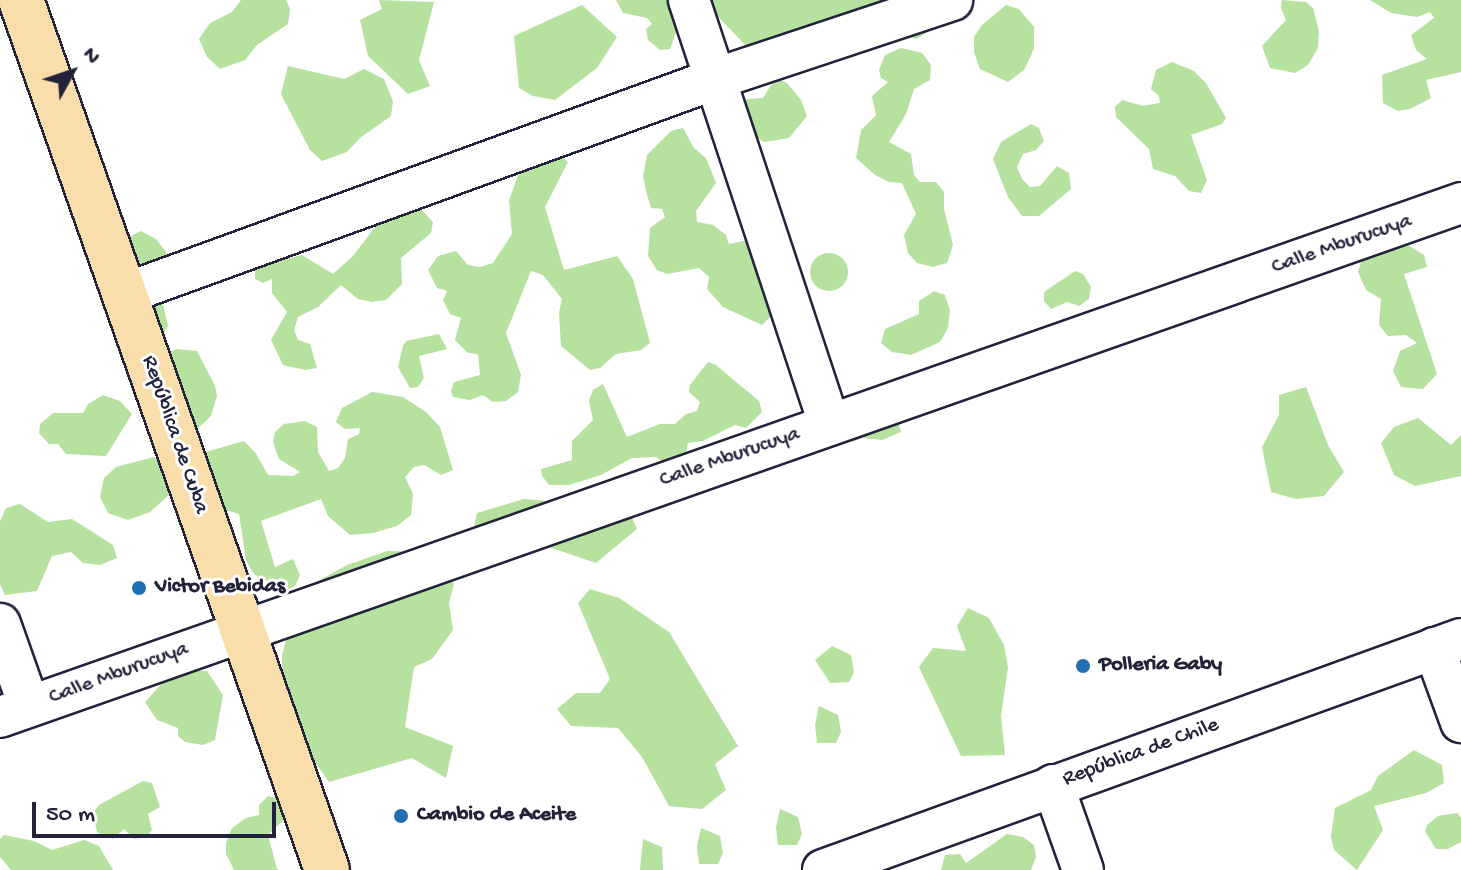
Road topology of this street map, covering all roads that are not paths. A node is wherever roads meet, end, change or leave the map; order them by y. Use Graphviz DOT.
graph roads {
  1 [pos="21,0"];
  2 [pos="689,0"];
  3 [pos="952,0"];
  4 [pos="715,79"];
  5 [pos="1461,203"];
  6 [pos="124,294"];
  7 [pos="829,423"];
  8 [pos="0,624"];
  9 [pos="242,630"];
  10 [pos="1448,643"];
  11 [pos="14,712"];
  12 [pos="1461,722"];
  13 [pos="1053,785"];
  14 [pos="327,870"];
  15 [pos="823,870"];
  16 [pos="1083,870"];
  1 -- 6 [label="main road, República de Cuba"];
  2 -- 4 [label="street"];
  3 -- 4 [label="street"];
  4 -- 6 [label="street"];
  4 -- 7 [label="street"];
  5 -- 7 [label="street, Calle Mburucuya"];
  6 -- 9 [label="main road, República de Cuba"];
  7 -- 9 [label="street, Calle Mburucuya"];
  8 -- 11 [label="street"];
  9 -- 11 [label="street, Calle Mburucuya"];
  9 -- 14 [label="main road, República de Cuba"];
  10 -- 12 [label="street"];
  10 -- 13 [label="street, República de Chile"];
  13 -- 15 [label="street, República de Chile"];
  13 -- 16 [label="street"];
}
